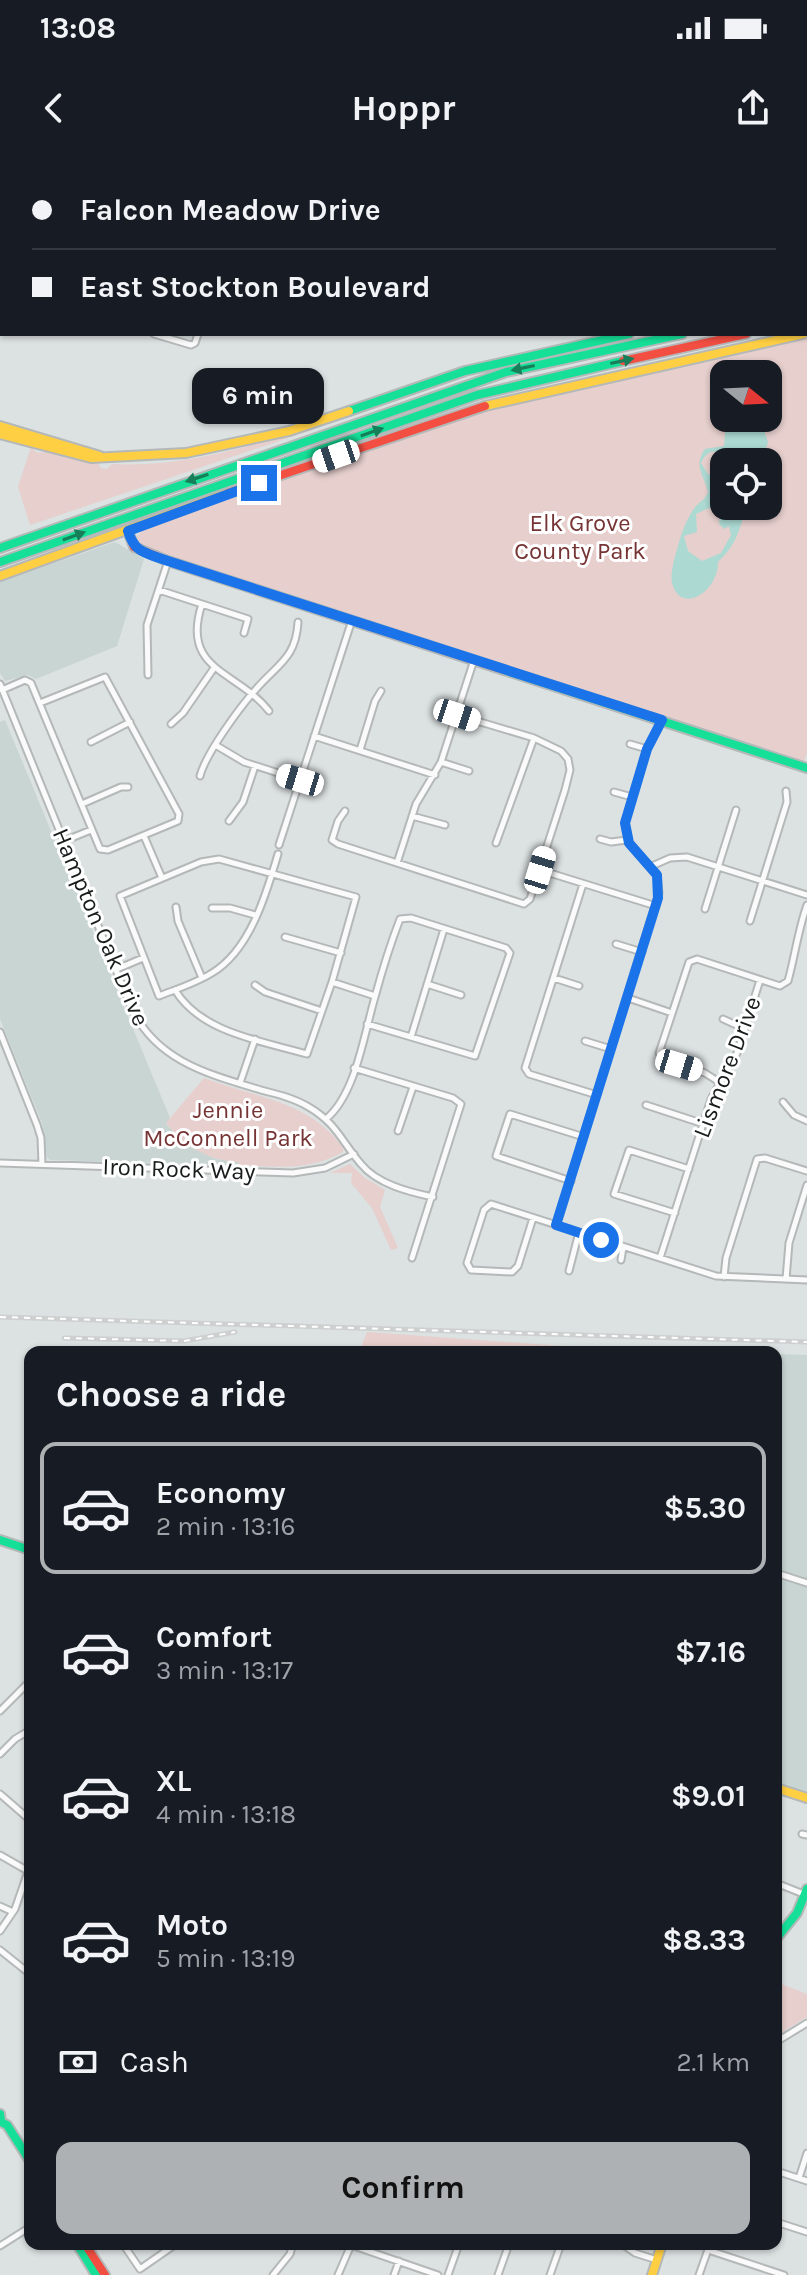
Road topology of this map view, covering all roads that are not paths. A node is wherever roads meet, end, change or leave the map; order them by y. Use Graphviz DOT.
graph roads {
  1 [pos="161,336"];
  2 [pos="197,336"];
  3 [pos="620,336"];
  4 [pos="673,336"];
  5 [pos="737,336"];
  6 [pos="796,336"];
  7 [pos="0,426"];
  8 [pos="0,434"];
  9 [pos="40,442"];
  10 [pos="100,456"];
  11 [pos="125,532"];
  12 [pos="0,548"];
  13 [pos="168,561"];
  14 [pos="0,562"];
  15 [pos="0,576"];
  16 [pos="159,590"];
  17 [pos="202,604"];
  18 [pos="352,620"];
  19 [pos="298,622"];
  20 [pos="244,633"];
  21 [pos="474,659"];
  22 [pos="214,668"];
  23 [pos="148,675"];
  24 [pos="1,687"];
  25 [pos="381,691"];
  26 [pos="252,694"];
  27 [pos="40,703"];
  28 [pos="269,711"];
  29 [pos="457,715"];
  30 [pos="662,720"];
  31 [pos="130,722"];
  32 [pos="171,724"];
  33 [pos="314,736"];
  34 [pos="534,738"];
  35 [pos="91,742"];
  36 [pos="630,744"];
  37 [pos="216,745"];
  38 [pos="647,749"];
  39 [pos="360,750"];
  40 [pos="441,762"];
  41 [pos="255,766"];
  42 [pos="807,768"];
  43 [pos="469,771"];
  44 [pos="435,775"];
  45 [pos="200,776"];
  46 [pos="300,780"];
  47 [pos="128,787"];
  48 [pos="786,791"];
  49 [pos="614,792"];
  50 [pos="632,797"];
  51 [pos="82,804"];
  52 [pos="736,810"];
  53 [pos="345,811"];
  54 [pos="412,816"];
  55 [pos="229,821"];
  56 [pos="445,825"];
  57 [pos="91,830"];
  58 [pos="144,836"];
  59 [pos="600,839"];
  60 [pos="627,840"];
  61 [pos="64,841"];
  62 [pos="496,843"];
  63 [pos="279,845"];
  64 [pos="278,854"];
  65 [pos="397,863"];
  66 [pos="651,866"];
  67 [pos="718,866"];
  68 [pos="540,870"];
  69 [pos="272,874"];
  70 [pos="162,878"];
  71 [pos="763,880"];
  72 [pos="583,884"];
  73 [pos="807,895"];
  74 [pos="807,905"];
  75 [pos="656,906"];
  76 [pos="176,907"];
  77 [pos="212,908"];
  78 [pos="705,909"];
  79 [pos="255,915"];
  80 [pos="750,921"];
  81 [pos="444,929"];
  82 [pos="285,937"];
  83 [pos="616,944"];
  84 [pos="642,952"];
  85 [pos="341,953"];
  86 [pos="143,958"];
  87 [pos="117,969"];
  88 [pos="202,978"];
  89 [pos="554,978"];
  90 [pos="760,980"];
  91 [pos="332,982"];
  92 [pos="427,984"];
  93 [pos="255,985"];
  94 [pos="579,986"];
  95 [pos="175,990"];
  96 [pos="461,995"];
  97 [pos="375,996"];
  98 [pos="628,998"];
  99 [pos="322,1011"];
  100 [pos="672,1013"];
  101 [pos="723,1019"];
  102 [pos="367,1024"];
  103 [pos="745,1029"];
  104 [pos="0,1032"];
  105 [pos="411,1037"];
  106 [pos="255,1039"];
  107 [pos="585,1041"];
  108 [pos="611,1049"];
  109 [pos="354,1068"];
  110 [pos="719,1082"];
  111 [pos="240,1084"];
  112 [pos="413,1087"];
  113 [pos="597,1095"];
  114 [pos="783,1102"];
  115 [pos="646,1105"];
  116 [pos="326,1119"];
  117 [pos="807,1121"];
  118 [pos="704,1124"];
  119 [pos="398,1131"];
  120 [pos="584,1137"];
  121 [pos="354,1154"];
  122 [pos="0,1163"];
  123 [pos="42,1164"];
  124 [pos="689,1169"];
  125 [pos="807,1171"];
  126 [pos="571,1181"];
  127 [pos="807,1185"];
  128 [pos="433,1197"];
  129 [pos="675,1213"];
  130 [pos="533,1218"];
  131 [pos="556,1225"];
  132 [pos="579,1232"];
  133 [pos="623,1247"];
  134 [pos="412,1258"];
  135 [pos="660,1258"];
  136 [pos="621,1260"];
  137 [pos="569,1271"];
  138 [pos="724,1277"];
  139 [pos="786,1279"];
  140 [pos="807,1280"];
  141 [pos="0,1540"];
  142 [pos="24,1548"];
  143 [pos="782,1575"];
  144 [pos="807,1583"];
  145 [pos="24,1687"];
  146 [pos="0,1711"];
  147 [pos="24,1734"];
  148 [pos="0,1754"];
  149 [pos="782,1790"];
  150 [pos="0,1794"];
  151 [pos="807,1798"];
  152 [pos="24,1815"];
  153 [pos="0,1855"];
  154 [pos="24,1866"];
  155 [pos="24,1882"];
  156 [pos="782,1885"];
  157 [pos="806,1893"];
  158 [pos="0,1906"];
  159 [pos="13,1912"];
  160 [pos="0,1931"];
  161 [pos="782,1932"];
  162 [pos="0,1950"];
  163 [pos="24,1969"];
  164 [pos="807,2023"];
  165 [pos="782,2038"];
  166 [pos="0,2107"];
  167 [pos="0,2119"];
  168 [pos="24,2145"];
  169 [pos="24,2152"];
  170 [pos="807,2153"];
  171 [pos="24,2158"];
  172 [pos="782,2173"];
  173 [pos="799,2178"];
  174 [pos="807,2181"];
  175 [pos="782,2224"];
  176 [pos="24,2231"];
  177 [pos="807,2232"];
  178 [pos="0,2246"];
  179 [pos="81,2250"];
  180 [pos="89,2250"];
  181 [pos="127,2250"];
  182 [pos="167,2250"];
  183 [pos="291,2250"];
  184 [pos="348,2250"];
  185 [pos="367,2250"];
  186 [pos="457,2250"];
  187 [pos="507,2250"];
  188 [pos="559,2250"];
  189 [pos="631,2250"];
  190 [pos="660,2250"];
  191 [pos="708,2250"];
  192 [pos="717,2250"];
  193 [pos="657,2260"];
  194 [pos="399,2261"];
  195 [pos="96,2275"];
  196 [pos="105,2275"];
  197 [pos="273,2275"];
  198 [pos="338,2275"];
  199 [pos="394,2275"];
  200 [pos="438,2275"];
  201 [pos="448,2275"];
  202 [pos="498,2275"];
  203 [pos="550,2275"];
  204 [pos="652,2275"];
  205 [pos="699,2275"];
  206 [pos="784,2275"];
  1 -- 2 [label="street"];
  3 -- 10 [label="main road"];
  4 -- 12 [label="main road, one-way"];
  14 -- 5 [label="main road, one-way"];
  6 -- 11 [label="main road"];
  7 -- 9 [label="main road"];
  8 -- 9 [label="main road"];
  9 -- 10 [label="main road"];
  9 -- 10 [label="main road"];
  11 -- 13 [label="main road"];
  11 -- 15 [label="main road"];
  13 -- 16 [label="street"];
  13 -- 18 [label="main road"];
  16 -- 17 [label="street"];
  16 -- 23 [label="street"];
  17 -- 20 [label="street"];
  17 -- 22 [label="street"];
  18 -- 21 [label="main road"];
  18 -- 33 [label="street"];
  19 -- 26 [label="street"];
  21 -- 29 [label="street"];
  21 -- 30 [label="main road"];
  22 -- 26 [label="street"];
  22 -- 32 [label="street"];
  24 -- 27 [label="street"];
  24 -- 61 [label="street, Hampton Oak Drive"];
  25 -- 39 [label="street"];
  26 -- 28 [label="street"];
  26 -- 37 [label="street"];
  27 -- 31 [label="street"];
  27 -- 51 [label="street"];
  29 -- 34 [label="street"];
  29 -- 40 [label="street"];
  30 -- 38 [label="street"];
  30 -- 42 [label="main road"];
  31 -- 35 [label="street"];
  31 -- 58 [label="street"];
  33 -- 39 [label="street"];
  33 -- 46 [label="street"];
  34 -- 62 [label="street"];
  34 -- 68 [label="street"];
  36 -- 38 [label="street"];
  37 -- 41 [label="street"];
  37 -- 45 [label="street"];
  38 -- 50 [label="street"];
  39 -- 44 [label="street"];
  40 -- 43 [label="street"];
  40 -- 44 [label="street"];
  41 -- 46 [label="street"];
  41 -- 55 [label="street"];
  44 -- 54 [label="street"];
  46 -- 63 [label="street"];
  47 -- 51 [label="street"];
  48 -- 71 [label="street"];
  49 -- 50 [label="street"];
  50 -- 60 [label="street"];
  51 -- 57 [label="street"];
  52 -- 67 [label="street"];
  53 -- 65 [label="street"];
  54 -- 56 [label="street"];
  54 -- 65 [label="street"];
  57 -- 58 [label="street"];
  57 -- 61 [label="street"];
  58 -- 70 [label="street"];
  59 -- 60 [label="street"];
  60 -- 66 [label="street"];
  61 -- 87 [label="street, Hampton Oak Drive"];
  64 -- 69 [label="street"];
  65 -- 68 [label="street"];
  66 -- 67 [label="street"];
  66 -- 75 [label="street"];
  67 -- 71 [label="street"];
  67 -- 78 [label="street"];
  68 -- 72 [label="street"];
  69 -- 70 [label="street"];
  69 -- 79 [label="street"];
  69 -- 85 [label="street"];
  70 -- 86 [label="street"];
  71 -- 73 [label="street"];
  71 -- 80 [label="street"];
  72 -- 75 [label="street"];
  72 -- 89 [label="street"];
  74 -- 90 [label="street, Lismore Drive"];
  75 -- 84 [label="street"];
  76 -- 88 [label="street"];
  77 -- 79 [label="street"];
  79 -- 88 [label="street"];
  81 -- 92 [label="street"];
  81 -- 97 [label="street"];
  81 -- 105 [label="street"];
  82 -- 85 [label="street"];
  83 -- 84 [label="street"];
  84 -- 98 [label="street"];
  85 -- 91 [label="street"];
  86 -- 87 [label="street"];
  86 -- 95 [label="street"];
  87 -- 111 [label="street, Hampton Oak Drive"];
  88 -- 95 [label="street"];
  89 -- 94 [label="street"];
  89 -- 113 [label="street"];
  90 -- 100 [label="street"];
  90 -- 103 [label="street, Lismore Drive"];
  91 -- 97 [label="street"];
  91 -- 99 [label="street"];
  92 -- 96 [label="street"];
  92 -- 105 [label="street"];
  93 -- 99 [label="street"];
  95 -- 106 [label="street"];
  97 -- 102 [label="street"];
  98 -- 100 [label="street"];
  98 -- 108 [label="street"];
  99 -- 106 [label="street"];
  100 -- 110 [label="street"];
  101 -- 103 [label="street"];
  102 -- 105 [label="street"];
  102 -- 109 [label="street"];
  103 -- 110 [label="street, Lismore Drive"];
  104 -- 123 [label="street"];
  106 -- 111 [label="street"];
  107 -- 108 [label="street"];
  108 -- 113 [label="street"];
  109 -- 112 [label="street"];
  109 -- 116 [label="street"];
  110 -- 118 [label="street, Lismore Drive"];
  111 -- 116 [label="street, Hampton Oak Drive"];
  112 -- 119 [label="street"];
  112 -- 128 [label="street"];
  113 -- 120 [label="street"];
  114 -- 117 [label="street"];
  115 -- 118 [label="street"];
  116 -- 121 [label="street, Hampton Oak Drive"];
  118 -- 124 [label="street, Lismore Drive"];
  120 -- 126 [label="street"];
  120 -- 126 [label="street"];
  121 -- 123 [label="street, Iron Rock Way"];
  121 -- 128 [label="street, Hampton Oak Drive"];
  122 -- 123 [label="street, Iron Rock Way"];
  124 -- 129 [label="street, Lismore Drive"];
  124 -- 129 [label="street"];
  125 -- 138 [label="street"];
  126 -- 131 [label="street"];
  127 -- 139 [label="street"];
  128 -- 134 [label="street"];
  129 -- 135 [label="street, Lismore Drive"];
  130 -- 130 [label="street"];
  130 -- 131 [label="street"];
  131 -- 132 [label="street"];
  132 -- 133 [label="street"];
  132 -- 137 [label="street"];
  133 -- 135 [label="street"];
  133 -- 136 [label="street"];
  135 -- 138 [label="street"];
  138 -- 139 [label="street"];
  139 -- 140 [label="street"];
  141 -- 142 [label="main road"];
  143 -- 144 [label="street"];
  145 -- 146 [label="street"];
  147 -- 148 [label="street"];
  149 -- 151 [label="main road"];
  150 -- 152 [label="street"];
  153 -- 154 [label="street"];
  155 -- 159 [label="street"];
  156 -- 157 [label="street"];
  157 -- 161 [label="main road"];
  158 -- 159 [label="street"];
  159 -- 160 [label="street"];
  162 -- 163 [label="street"];
  164 -- 165 [label="street"];
  166 -- 168 [label="main road"];
  167 -- 169 [label="main road"];
  167 -- 171 [label="main road"];
  170 -- 173 [label="street"];
  172 -- 173 [label="street"];
  173 -- 174 [label="street"];
  175 -- 177 [label="street"];
  176 -- 178 [label="street"];
  179 -- 195 [label="main road"];
  180 -- 196 [label="main road"];
  181 -- 182 [label="street"];
  183 -- 197 [label="street"];
  184 -- 198 [label="street"];
  185 -- 194 [label="street"];
  186 -- 201 [label="street"];
  187 -- 202 [label="street"];
  188 -- 203 [label="street"];
  189 -- 193 [label="street"];
  190 -- 193 [label="main road"];
  191 -- 205 [label="street"];
  192 -- 206 [label="street"];
  193 -- 204 [label="main road"];
  194 -- 199 [label="street"];
  194 -- 200 [label="street"];
}
